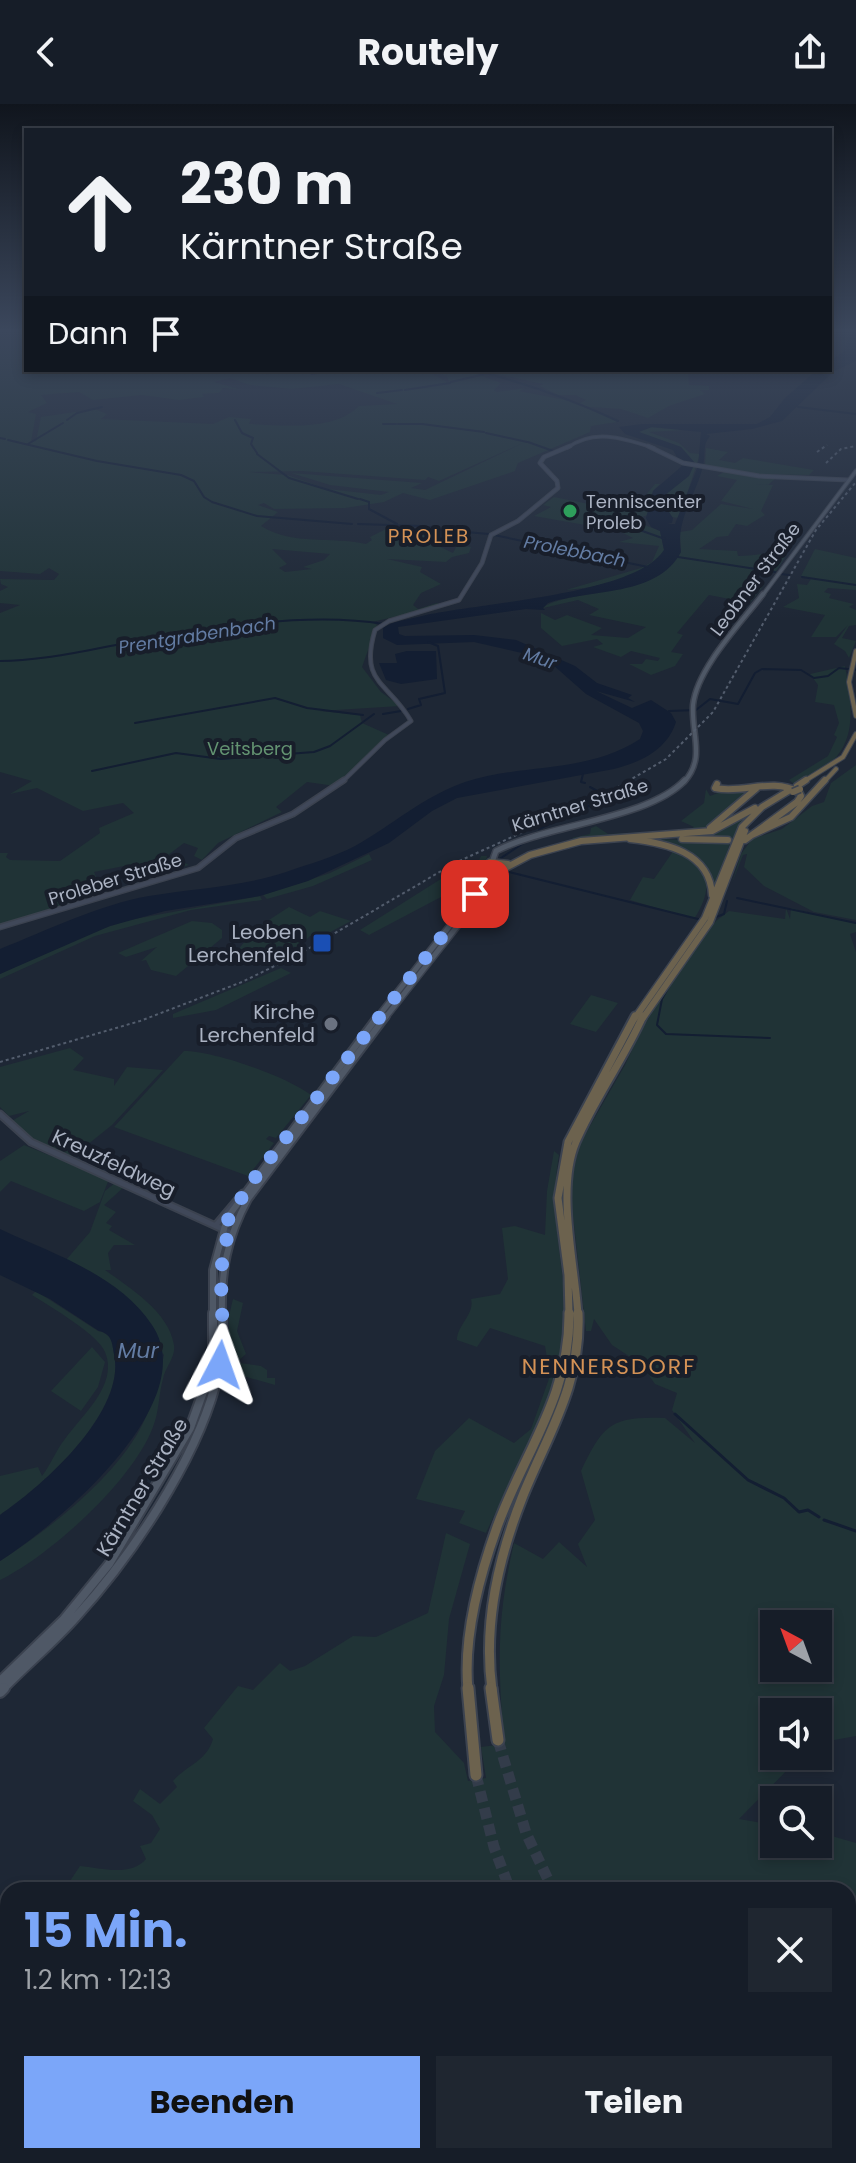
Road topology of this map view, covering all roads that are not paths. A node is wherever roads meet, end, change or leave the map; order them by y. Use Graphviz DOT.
graph roads {
  1 [pos="856,471"];
  2 [pos="848,480"];
  3 [pos="856,652"];
  4 [pos="856,660"];
  5 [pos="851,671"];
  6 [pos="856,698"];
  7 [pos="692,699"];
  8 [pos="856,716"];
  9 [pos="856,734"];
  10 [pos="856,747"];
  11 [pos="836,769"];
  12 [pos="717,784"];
  13 [pos="764,784"];
  14 [pos="795,789"];
  15 [pos="778,796"];
  16 [pos="676,834"];
  17 [pos="752,835"];
  18 [pos="608,839"];
  19 [pos="728,840"];
  20 [pos="736,850"];
  21 [pos="491,858"];
  22 [pos="510,864"];
  23 [pos="500,873"];
  24 [pos="714,901"];
  25 [pos="708,920"];
  26 [pos="0,927"];
  27 [pos="0,1114"];
  28 [pos="223,1228"];
  29 [pos="565,1388"];
  30 [pos="0,1681"];
  31 [pos="0,1692"];
  32 [pos="498,1740"];
  33 [pos="476,1775"];
  1 -- 2 [label="main road, Leobner Straße"];
  2 -- 7 [label="main road, Leobner Straße"];
  2 -- 26 [label="main road, Proleber Straße"];
  3 -- 5 [label="highway"];
  4 -- 5 [label="highway"];
  5 -- 6 [label="highway"];
  5 -- 8 [label="highway"];
  7 -- 21 [label="main road, Kärntner Straße"];
  9 -- 14 [label="highway"];
  10 -- 11 [label="highway"];
  11 -- 14 [label="highway"];
  11 -- 17 [label="highway"];
  12 -- 13 [label="highway"];
  13 -- 16 [label="highway"];
  13 -- 20 [label="highway"];
  14 -- 15 [label="highway"];
  14 -- 20 [label="highway"];
  15 -- 16 [label="highway"];
  15 -- 24 [label="highway"];
  16 -- 22 [label="highway"];
  18 -- 19 [label="highway"];
  18 -- 23 [label="highway"];
  18 -- 24 [label="highway"];
  20 -- 25 [label="highway"];
  21 -- 22 [label="highway"];
  21 -- 23 [label="main road"];
  22 -- 23 [label="highway"];
  23 -- 28 [label="main road, Kärntner Straße"];
  23 -- 28 [label="main road, Kärntner Straße"];
  24 -- 25 [label="highway"];
  25 -- 29 [label="highway"];
  27 -- 28 [label="main road, Kreuzfeldweg"];
  28 -- 30 [label="main road, Kärntner Straße"];
  28 -- 31 [label="main road, Kärntner Straße"];
  29 -- 32 [label="highway"];
  29 -- 33 [label="highway"];
}
